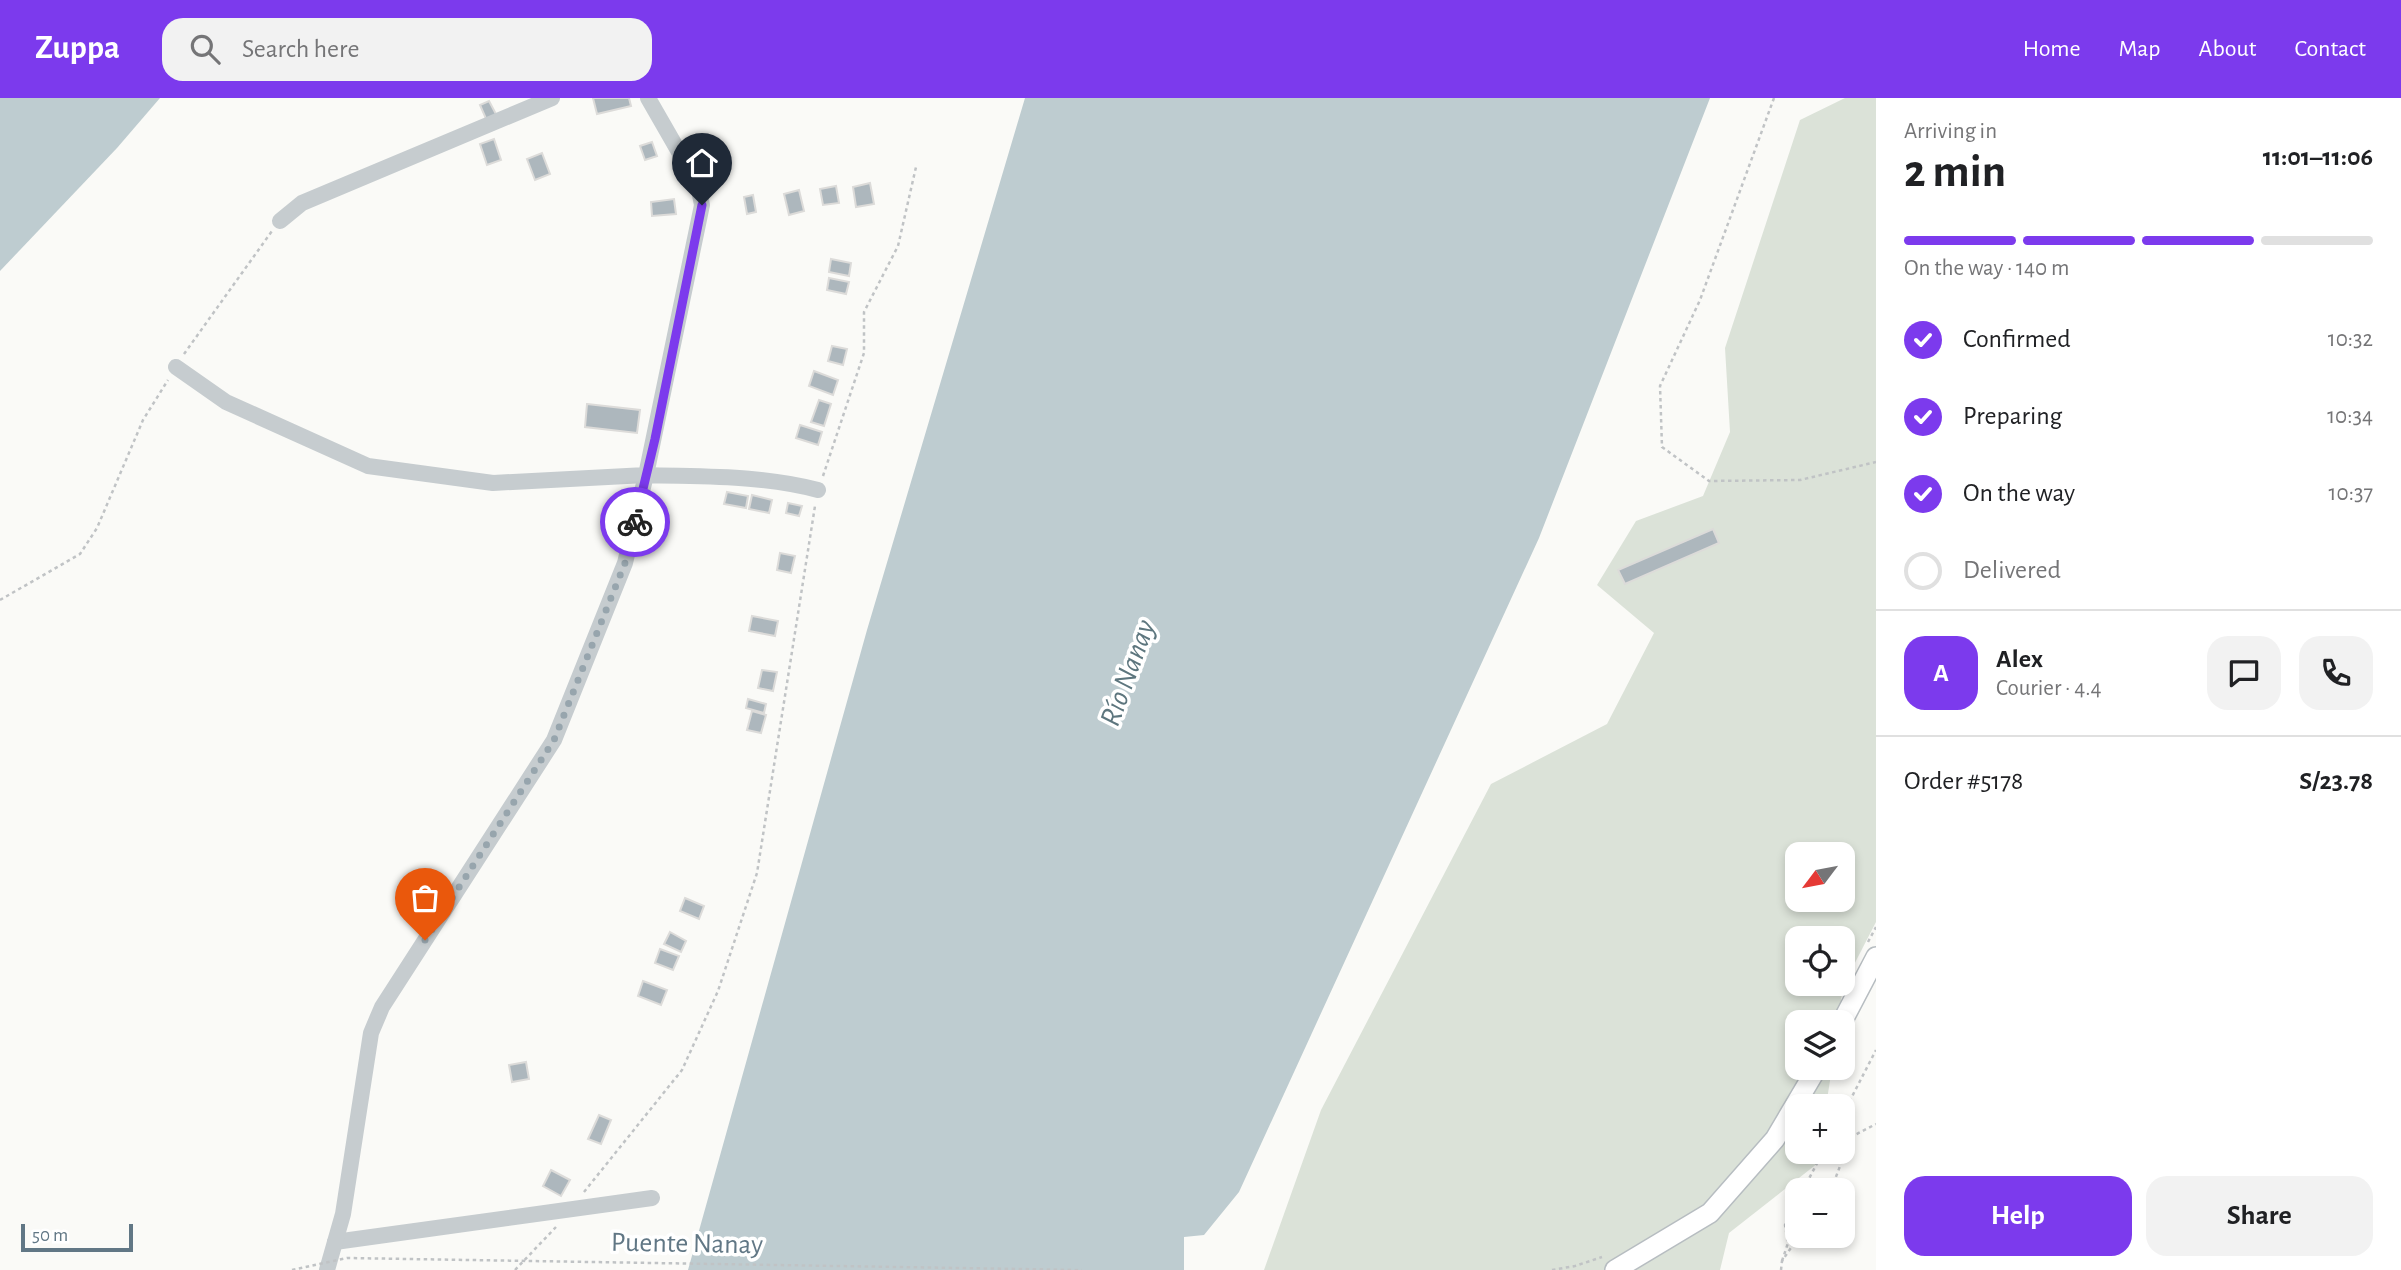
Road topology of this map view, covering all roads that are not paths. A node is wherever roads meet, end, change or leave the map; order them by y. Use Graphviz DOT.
graph roads {
  1 [pos="552,98"];
  2 [pos="649,98"];
  3 [pos="280,220"];
  4 [pos="176,368"];
  5 [pos="646,475"];
  6 [pos="818,489"];
  7 [pos="1876,957"];
  8 [pos="1848,1010"];
  9 [pos="1810,1080"];
  10 [pos="652,1198"];
  11 [pos="335,1242"];
  12 [pos="1614,1262"];
  13 [pos="327,1270"];
  1 -- 3 [label="street"];
  2 -- 5 [label="street"];
  4 -- 5 [label="street"];
  5 -- 6 [label="street"];
  5 -- 11 [label="street"];
  7 -- 8 [label="main road"];
  9 -- 12 [label="main road"];
  10 -- 11 [label="street"];
  11 -- 13 [label="street"];
}
